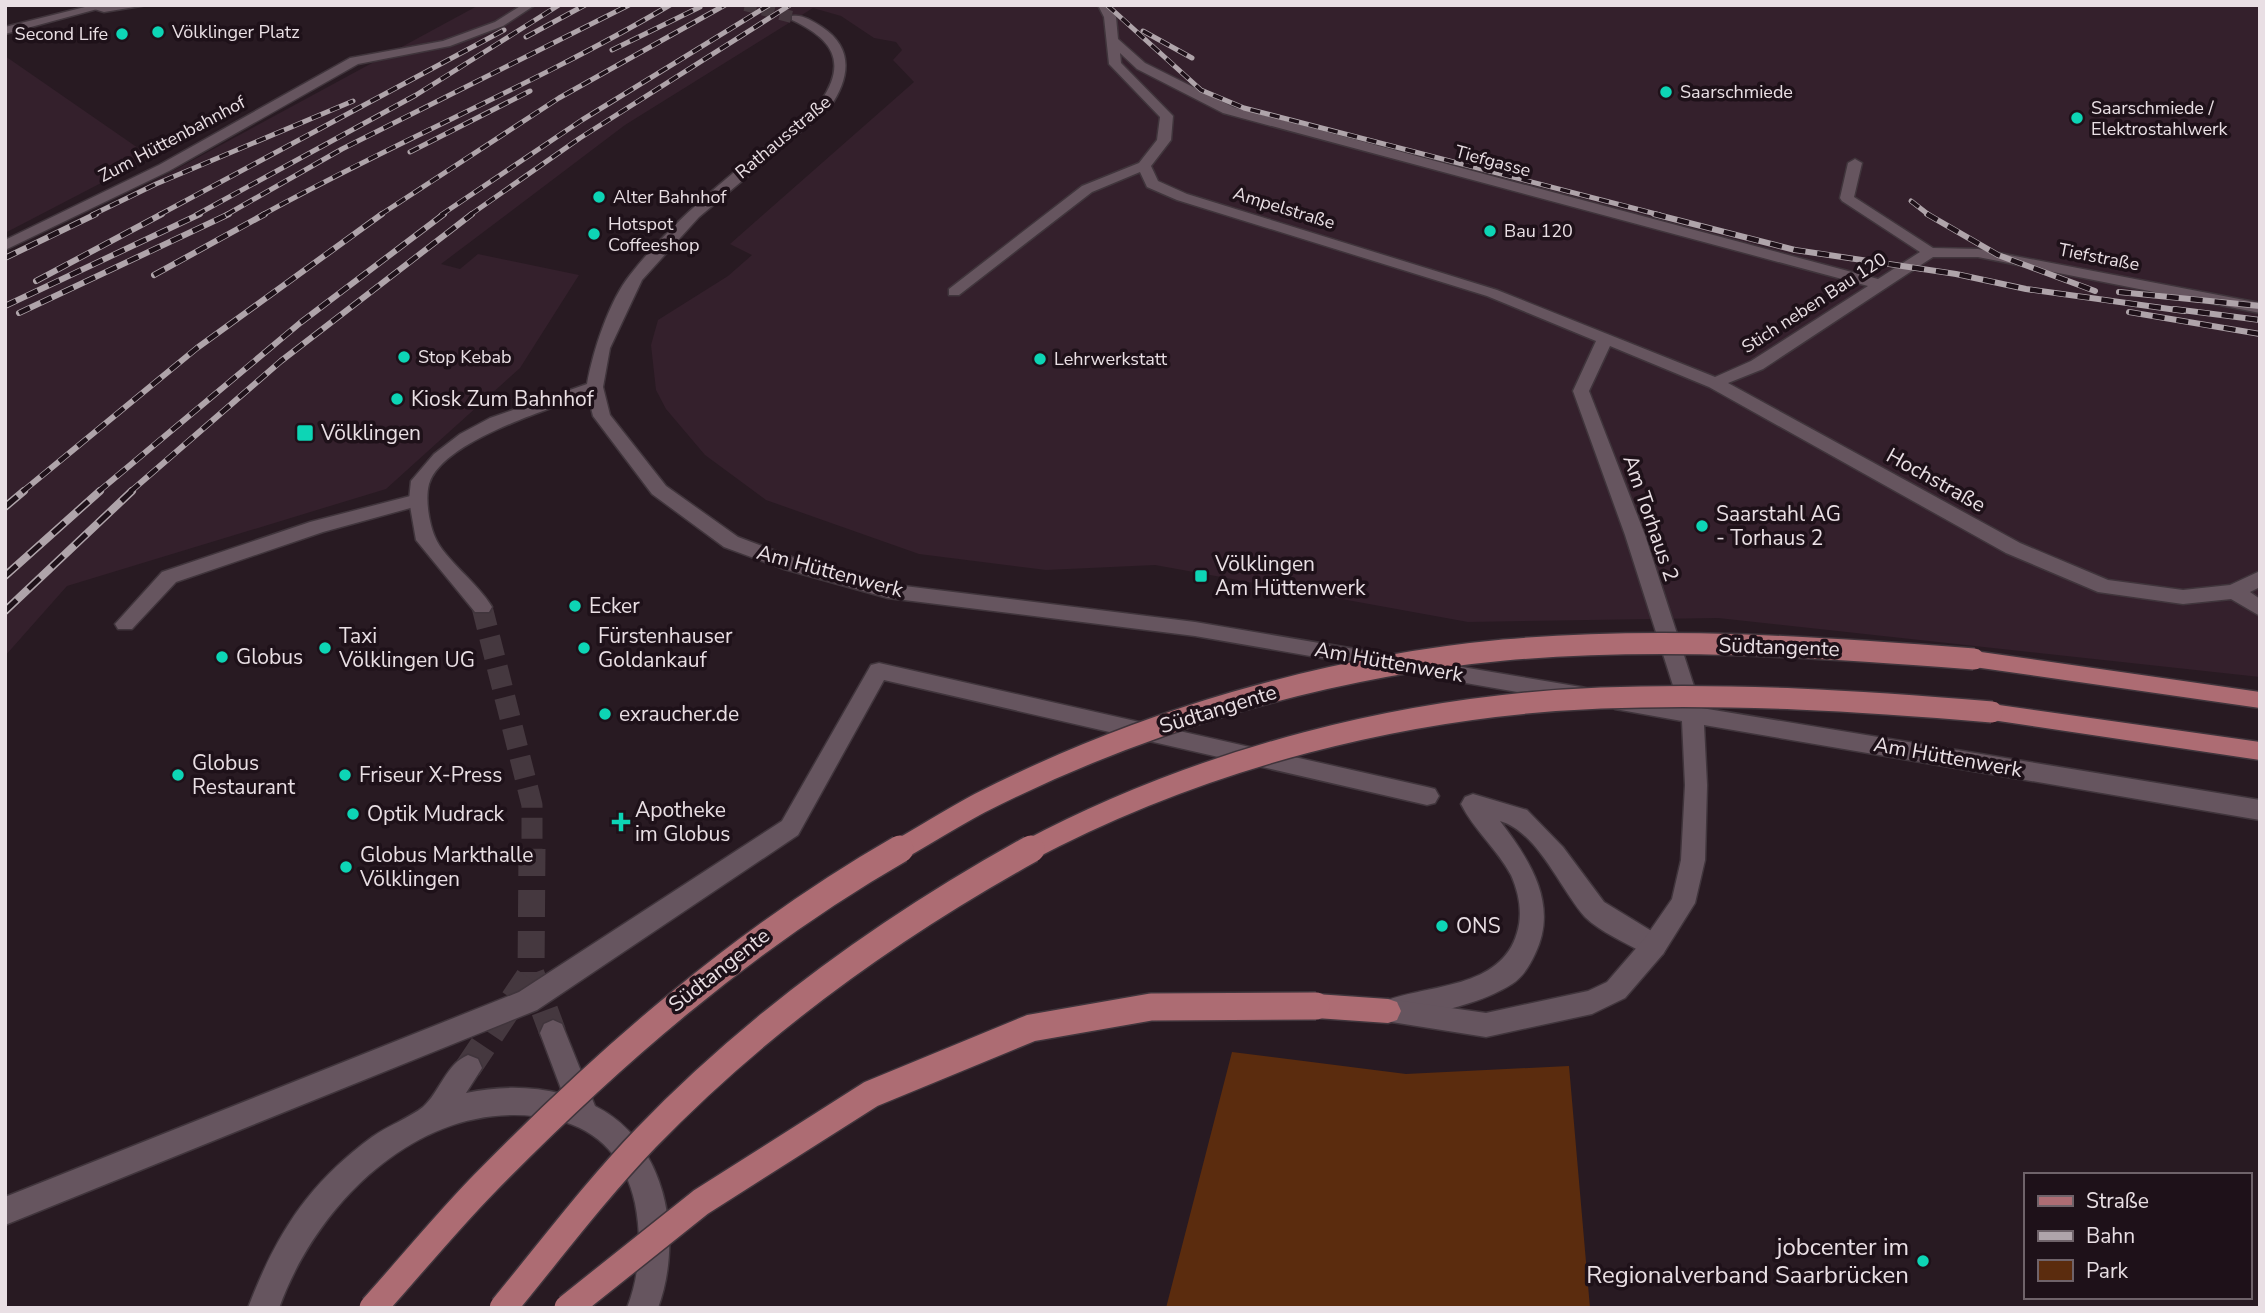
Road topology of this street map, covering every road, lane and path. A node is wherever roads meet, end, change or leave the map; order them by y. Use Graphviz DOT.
graph roads {
  1 [pos="58,5"];
  2 [pos="142,5"];
  3 [pos="530,5"];
  4 [pos="1103,5"];
  5 [pos="91,7"];
  6 [pos="796,18"];
  7 [pos="5,22"];
  8 [pos="5,31"];
  9 [pos="1112,40"];
  10 [pos="1855,163"];
  11 [pos="1144,166"];
  12 [pos="5,246"];
  13 [pos="1930,252"];
  14 [pos="1880,284"];
  15 [pos="954,292"];
  16 [pos="2260,308"];
  17 [pos="1604,341"];
  18 [pos="1715,383"];
  19 [pos="596,387"];
  20 [pos="418,500"];
  21 [pos="2260,578"];
  22 [pos="2234,592"];
  23 [pos="482,607"];
  24 [pos="2260,609"];
  25 [pos="125,624"];
  26 [pos="2260,700"];
  27 [pos="1693,715"];
  28 [pos="2260,751"];
  29 [pos="1427,796"];
  30 [pos="2260,810"];
  31 [pos="1654,946"];
  32 [pos="1388,1012"];
  33 [pos="553,1033"];
  34 [pos="468,1068"];
  35 [pos="583,1111"];
  36 [pos="433,1116"];
  37 [pos="6,1211"];
  38 [pos="648,1303"];
  39 [pos="263,1308"];
  40 [pos="373,1308"];
  41 [pos="503,1308"];
  42 [pos="568,1308"];
  1 -- 7 [label="main road"];
  2 -- 5 [label="main road"];
  3 -- 12 [label="main road, Zum Hüttenbahnhof"];
  4 -- 9 [label="main road"];
  5 -- 8 [label="main road"];
  6 -- 19 [label="main road, Rathausstraße"];
  9 -- 11 [label="main road"];
  9 -- 14 [label="main road, Tiefgasse"];
  10 -- 13 [label="main road"];
  11 -- 15 [label="main road"];
  11 -- 17 [label="main road, Ampelstraße"];
  13 -- 14 [label="main road, Stich neben Bau 120"];
  13 -- 16 [label="main road, Tiefstraße"];
  14 -- 18 [label="main road, Stich neben Bau 120"];
  17 -- 18 [label="main road, Hochstraße"];
  17 -- 27 [label="main road, Am Torhaus 2"];
  18 -- 22 [label="main road, Hochstraße"];
  19 -- 20 [label="main road"];
  19 -- 27 [label="main road, Am Hüttenwerk"];
  20 -- 23 [label="main road"];
  20 -- 25 [label="main road"];
  21 -- 22 [label="main road, Hochstraße"];
  22 -- 24 [label="main road"];
  26 -- 40 [label="main road, Südtangente, bridge"];
  27 -- 30 [label="main road, Am Hüttenwerk"];
  27 -- 31 [label="main road, Am Torhaus 2"];
  28 -- 41 [label="main road, bridge"];
  29 -- 37 [label="main road"];
  31 -- 32 [label="main road, Am Torhaus 2"];
  31 -- 32 [label="main road"];
  32 -- 42 [label="main road, bridge"];
  33 -- 35 [label="main road"];
  34 -- 36 [label="main road"];
  35 -- 36 [label="main road"];
  35 -- 38 [label="main road"];
  36 -- 39 [label="main road"];
}
